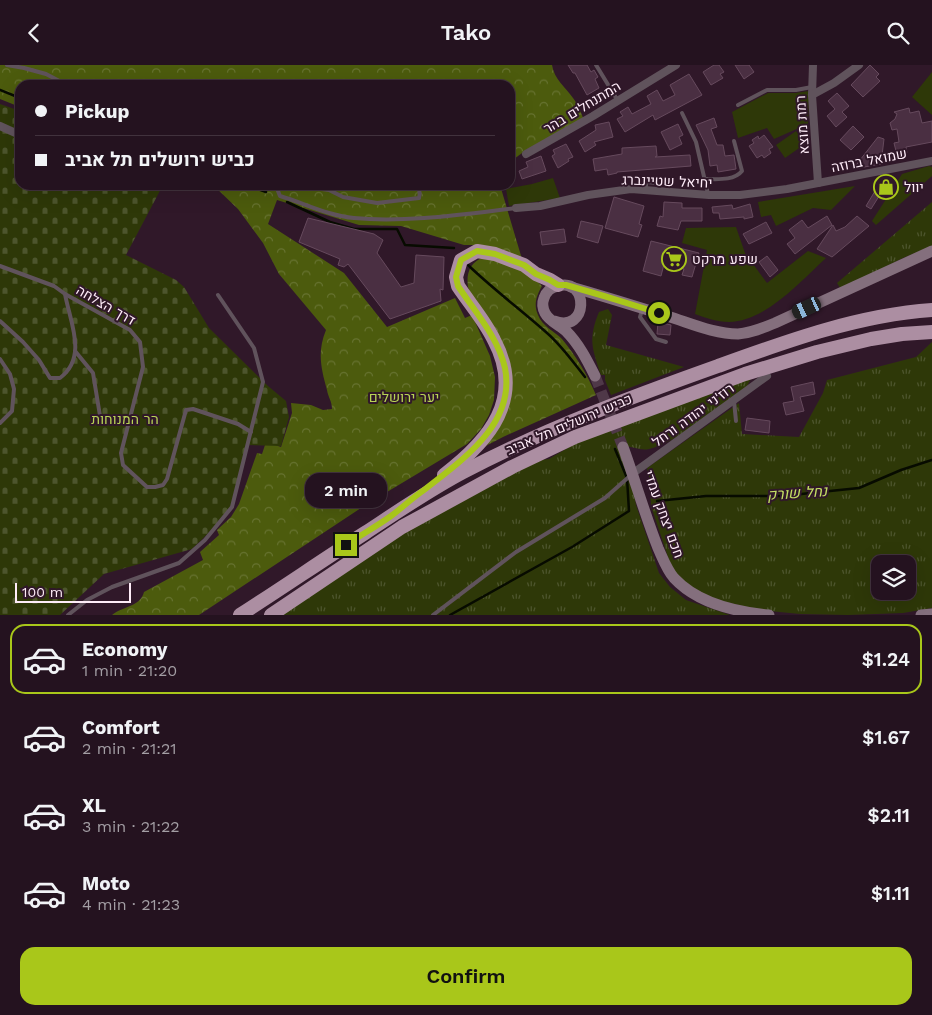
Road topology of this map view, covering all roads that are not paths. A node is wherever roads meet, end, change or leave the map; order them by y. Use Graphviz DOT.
graph roads {
  1 [pos="7,65"];
  2 [pos="596,65"];
  3 [pos="676,65"];
  4 [pos="813,65"];
  5 [pos="860,65"];
  6 [pos="57,80"];
  7 [pos="812,91"];
  8 [pos="618,101"];
  9 [pos="738,105"];
  10 [pos="682,113"];
  11 [pos="0,126"];
  12 [pos="15,133"];
  13 [pos="734,141"];
  14 [pos="526,154"];
  15 [pos="930,162"];
  16 [pos="705,179"];
  17 [pos="656,183"];
  18 [pos="818,183"];
  19 [pos="278,190"];
  20 [pos="329,190"];
  21 [pos="419,190"];
  22 [pos="646,190"];
  23 [pos="708,195"];
  24 [pos="516,208"];
  25 [pos="932,251"];
  26 [pos="0,266"];
  27 [pos="456,277"];
  28 [pos="564,286"];
  29 [pos="64,294"];
  30 [pos="546,294"];
  31 [pos="218,295"];
  32 [pos="618,300"];
  33 [pos="642,308"];
  34 [pos="932,310"];
  35 [pos="579,314"];
  36 [pos="0,321"];
  37 [pos="554,321"];
  38 [pos="932,332"];
  39 [pos="666,342"];
  40 [pos="76,351"];
  41 [pos="585,357"];
  42 [pos="0,359"];
  43 [pos="595,376"];
  44 [pos="767,376"];
  45 [pos="734,401"];
  46 [pos="736,421"];
  47 [pos="101,422"];
  48 [pos="0,423"];
  49 [pos="251,432"];
  50 [pos="623,447"];
  51 [pos="632,474"];
  52 [pos="392,515"];
  53 [pos="932,614"];
  54 [pos="68,615"];
  55 [pos="240,615"];
  56 [pos="270,615"];
  57 [pos="433,615"];
  58 [pos="769,615"];
  59 [pos="921,615"];
  1 -- 6 [label="lane"];
  2 -- 8 [label="lane"];
  3 -- 8 [label="street, המתנחלים בהר"];
  4 -- 7 [label="street, רמת מוצא"];
  5 -- 7 [label="street"];
  7 -- 9 [label="lane"];
  7 -- 18 [label="street, רמת מוצא"];
  8 -- 14 [label="street, המתנחלים בהר"];
  10 -- 16 [label="lane"];
  11 -- 12 [label="street"];
  13 -- 16 [label="lane"];
  15 -- 18 [label="street, שמואל ברוזה"];
  16 -- 23 [label="lane"];
  17 -- 22 [label="lane"];
  18 -- 23 [label="street, יחיאל שטיינברג"];
  19 -- 24 [label="lane"];
  20 -- 21 [label="lane"];
  22 -- 23 [label="street, יחיאל שטיינברג"];
  22 -- 24 [label="street, יחיאל שטיינברג"];
  25 -- 33 [label="main road"];
  26 -- 29 [label="lane"];
  27 -- 28 [label="highway"];
  27 -- 30 [label="street"];
  27 -- 52 [label="highway"];
  28 -- 30 [label="main road"];
  28 -- 32 [label="main road"];
  28 -- 35 [label="main road"];
  29 -- 40 [label="lane"];
  29 -- 49 [label="lane, דרך הצלחה"];
  30 -- 37 [label="main road"];
  31 -- 49 [label="lane"];
  32 -- 33 [label="main road"];
  32 -- 35 [label="main road"];
  33 -- 39 [label="lane"];
  34 -- 52 [label="highway, כביש ירושלים תל אביב"];
  35 -- 37 [label="main road"];
  35 -- 41 [label="main road"];
  36 -- 40 [label="lane"];
  37 -- 41 [label="main road"];
  38 -- 56 [label="highway, כביש ירושלים תל אביב"];
  40 -- 47 [label="lane"];
  41 -- 43 [label="main road"];
  42 -- 48 [label="lane"];
  44 -- 45 [label="street, רוז'ני יהודה ורחל"];
  45 -- 46 [label="lane"];
  45 -- 51 [label="street, רוז'ני יהודה ורחל"];
  49 -- 54 [label="lane"];
  50 -- 51 [label="main road, חכם יצחק עמדי"];
  51 -- 57 [label="lane"];
  51 -- 58 [label="main road, חכם יצחק עמדי"];
  52 -- 55 [label="highway, כביש ירושלים תל אביב"];
  53 -- 59 [label="main road"];
}
